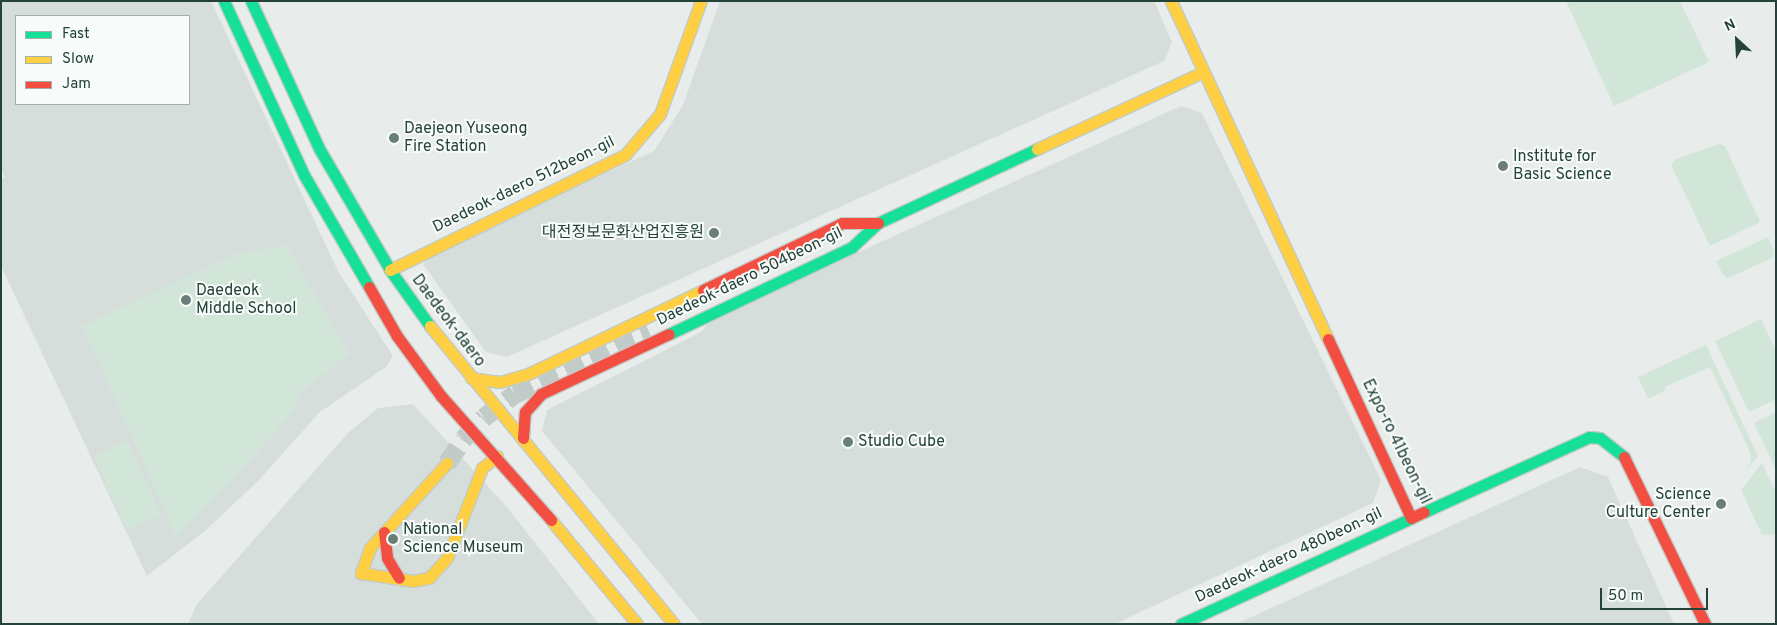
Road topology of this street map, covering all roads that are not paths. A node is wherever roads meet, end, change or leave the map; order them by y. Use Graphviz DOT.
graph roads {
  1 [pos="224,1"];
  2 [pos="251,1"];
  3 [pos="701,1"];
  4 [pos="1171,1"];
  5 [pos="1203,72"];
  6 [pos="878,223"];
  7 [pos="390,270"];
  8 [pos="628,324"];
  9 [pos="649,332"];
  10 [pos="645,345"];
  11 [pos="471,378"];
  12 [pos="523,438"];
  13 [pos="497,456"];
  14 [pos="447,463"];
  15 [pos="1411,518"];
  16 [pos="384,532"];
  17 [pos="399,578"];
  18 [pos="638,624"];
  19 [pos="674,624"];
  20 [pos="1180,624"];
  21 [pos="1705,624"];
  1 -- 13 [label="street"];
  2 -- 7 [label="street, Daedeok-daero"];
  3 -- 7 [label="street, Daedeok-daero 512beon-gil"];
  4 -- 5 [label="street, Expo-ro 41beon-gil"];
  5 -- 6 [label="street, Daedeok-daero 504beon-gil"];
  5 -- 15 [label="street, Expo-ro 41beon-gil"];
  6 -- 8 [label="street"];
  6 -- 9 [label="street"];
  6 -- 10 [label="street, Daedeok-daero 504beon-gil"];
  7 -- 11 [label="street, Daedeok-daero"];
  8 -- 10 [label="street"];
  8 -- 11 [label="street"];
  10 -- 12 [label="street, Daedeok-daero 504beon-gil"];
  11 -- 12 [label="street, Daedeok-daero"];
  12 -- 19 [label="street, Daedeok-daero"];
  13 -- 17 [label="street"];
  13 -- 18 [label="street"];
  14 -- 16 [label="street"];
  15 -- 20 [label="street, Daedeok-daero 480beon-gil"];
  15 -- 21 [label="street, Expo-ro 41beon-gil"];
  16 -- 17 [label="street"];
  16 -- 17 [label="street"];
}
